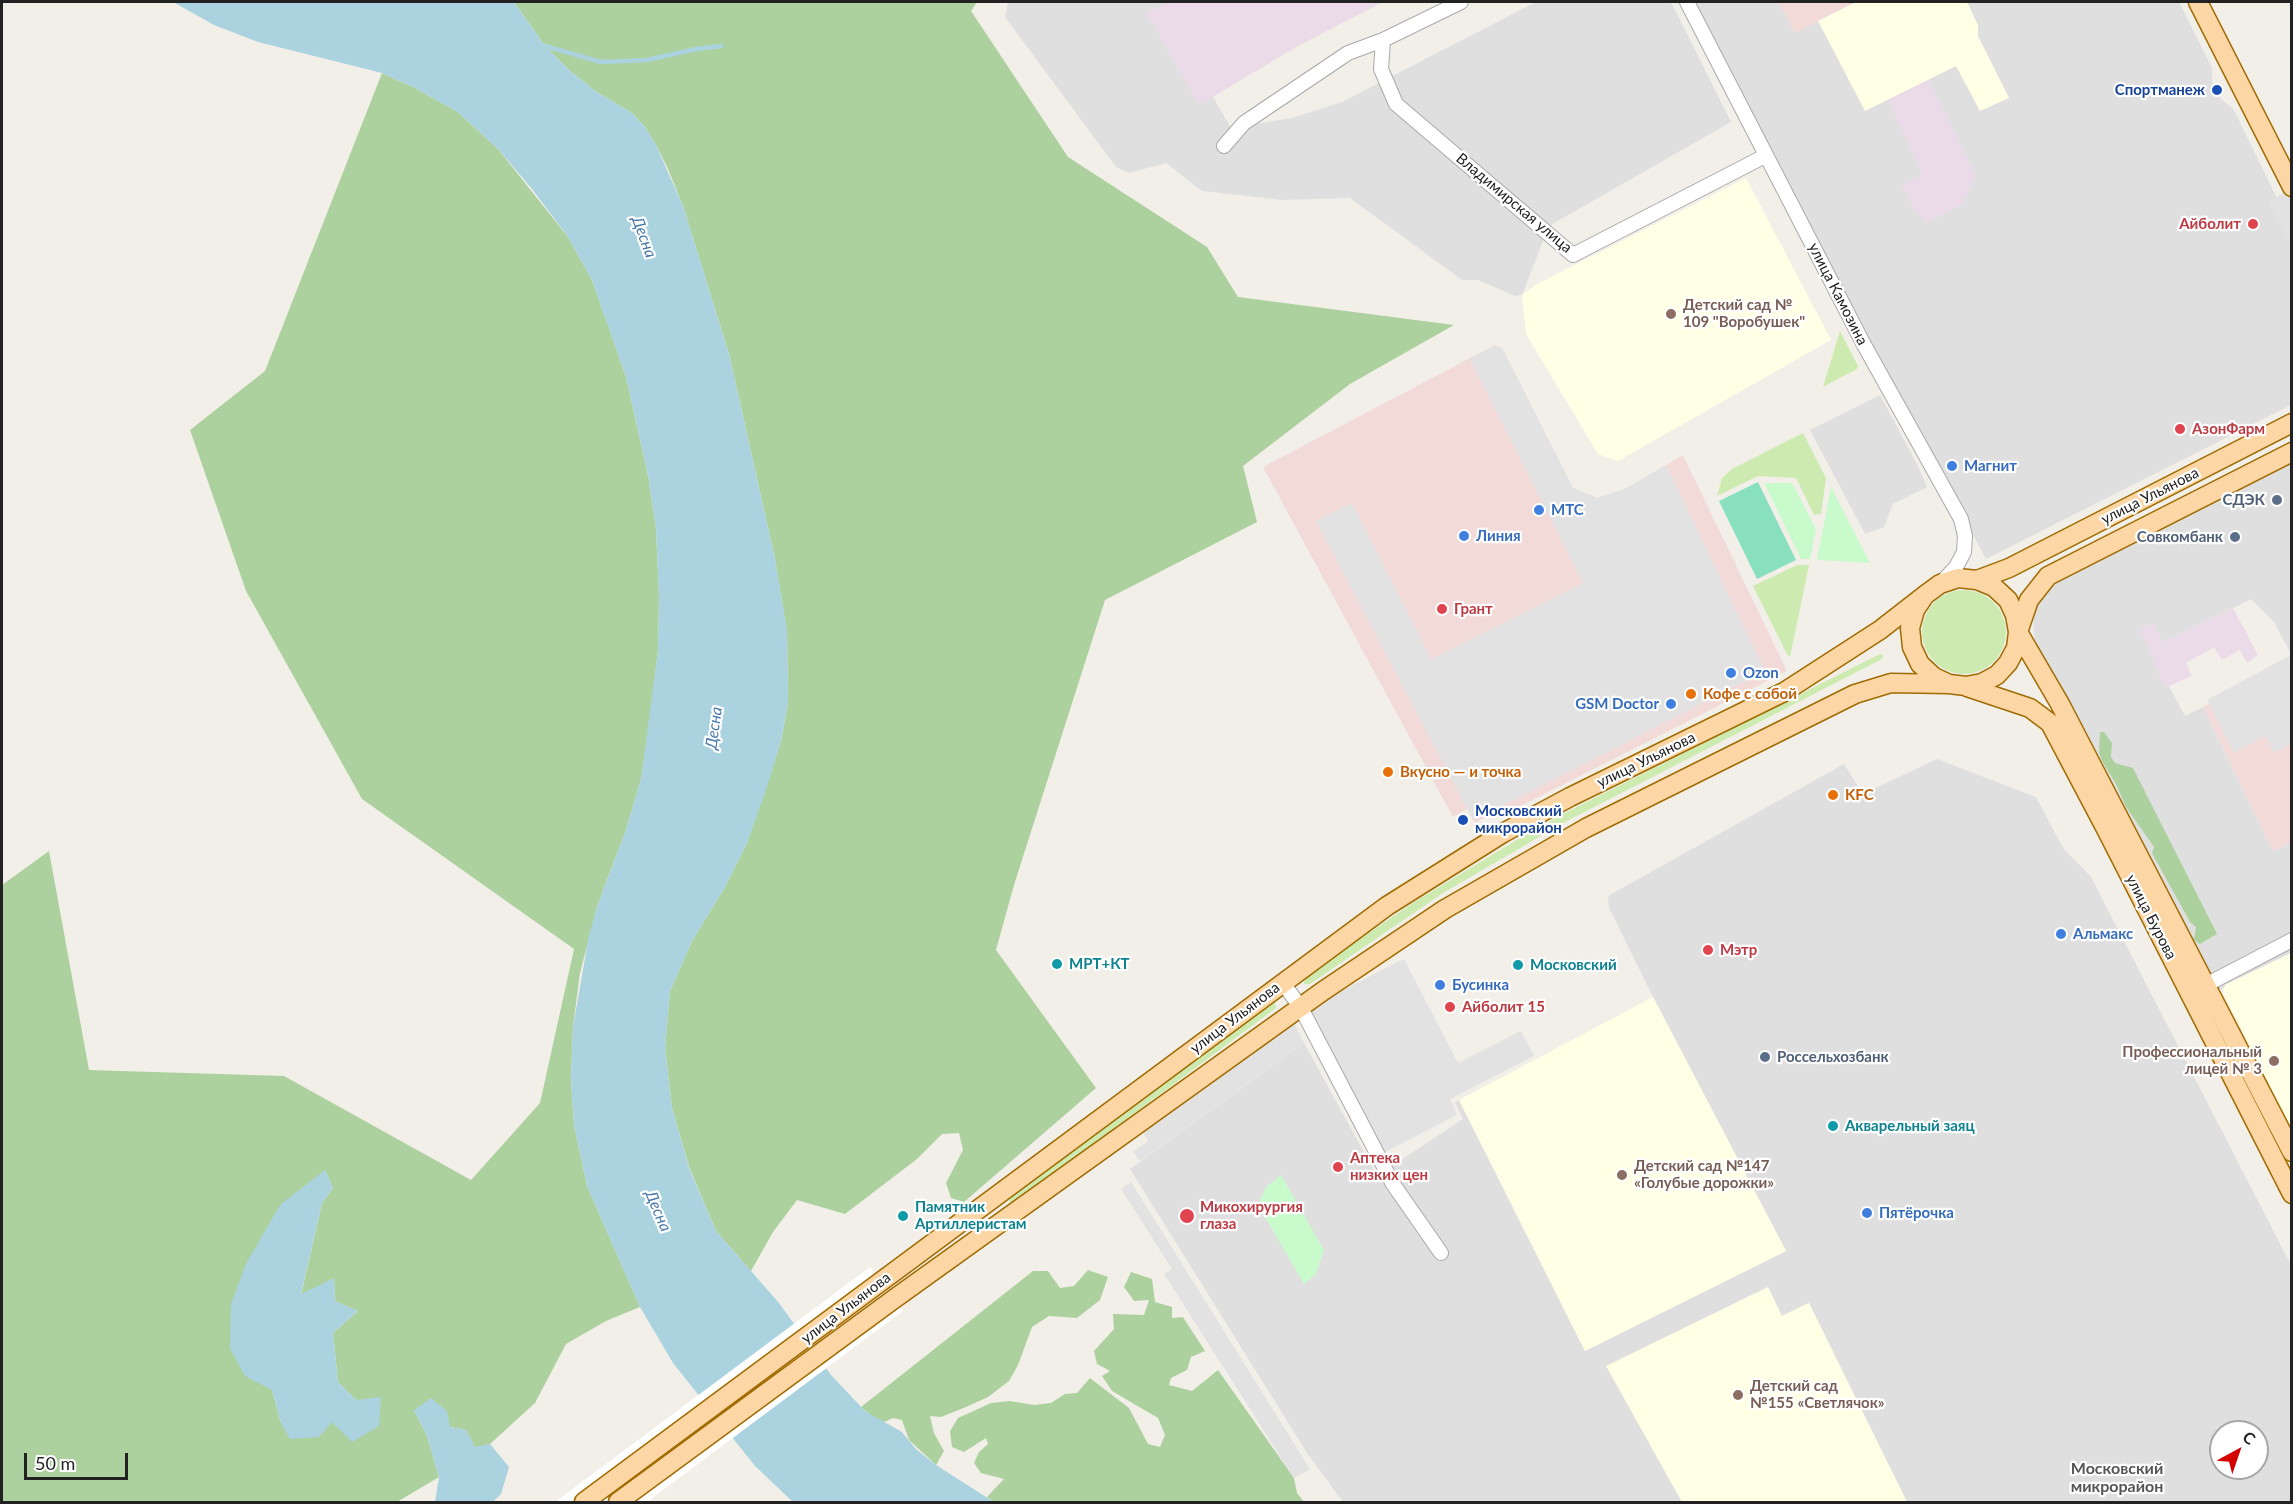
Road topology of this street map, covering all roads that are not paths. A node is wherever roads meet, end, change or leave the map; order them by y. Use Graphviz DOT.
graph roads {
  1 [pos="1461,2"];
  2 [pos="1687,2"];
  3 [pos="2204,4"];
  4 [pos="1383,40"];
  5 [pos="1224,146"];
  6 [pos="1765,156"];
  7 [pos="2292,187"];
  8 [pos="2292,423"];
  9 [pos="2292,453"];
  10 [pos="1977,580"];
  11 [pos="1940,584"];
  12 [pos="1925,595"];
  13 [pos="2018,632"];
  14 [pos="1957,685"];
  15 [pos="2292,940"];
  16 [pos="1283,982"];
  17 [pos="2197,989"];
  18 [pos="1301,1008"];
  19 [pos="2292,1152"];
  20 [pos="2292,1194"];
  21 [pos="1441,1253"];
  22 [pos="584,1503"];
  23 [pos="618,1503"];
  1 -- 4 [label="street"];
  2 -- 6 [label="street, улица Камозина"];
  3 -- 7 [label="main road"];
  4 -- 5 [label="street"];
  4 -- 6 [label="street, Владимирская улица"];
  6 -- 11 [label="street, улица Камозина"];
  8 -- 10 [label="main road, улица Ульянова"];
  9 -- 13 [label="main road, улица Ульянова"];
  10 -- 11 [label="main road"];
  10 -- 13 [label="main road"];
  11 -- 12 [label="main road"];
  12 -- 14 [label="main road"];
  12 -- 16 [label="main road, улица Ульянова"];
  13 -- 14 [label="main road"];
  13 -- 17 [label="main road, улица Бурова"];
  14 -- 17 [label="main road, улица Бурова"];
  14 -- 18 [label="main road, улица Ульянова"];
  15 -- 17 [label="street"];
  16 -- 18 [label="street"];
  16 -- 22 [label="main road, улица Ульянова"];
  17 -- 19 [label="main road, улица Бурова"];
  17 -- 20 [label="main road, улица Бурова"];
  18 -- 21 [label="street"];
  18 -- 23 [label="main road, улица Ульянова"];
}
